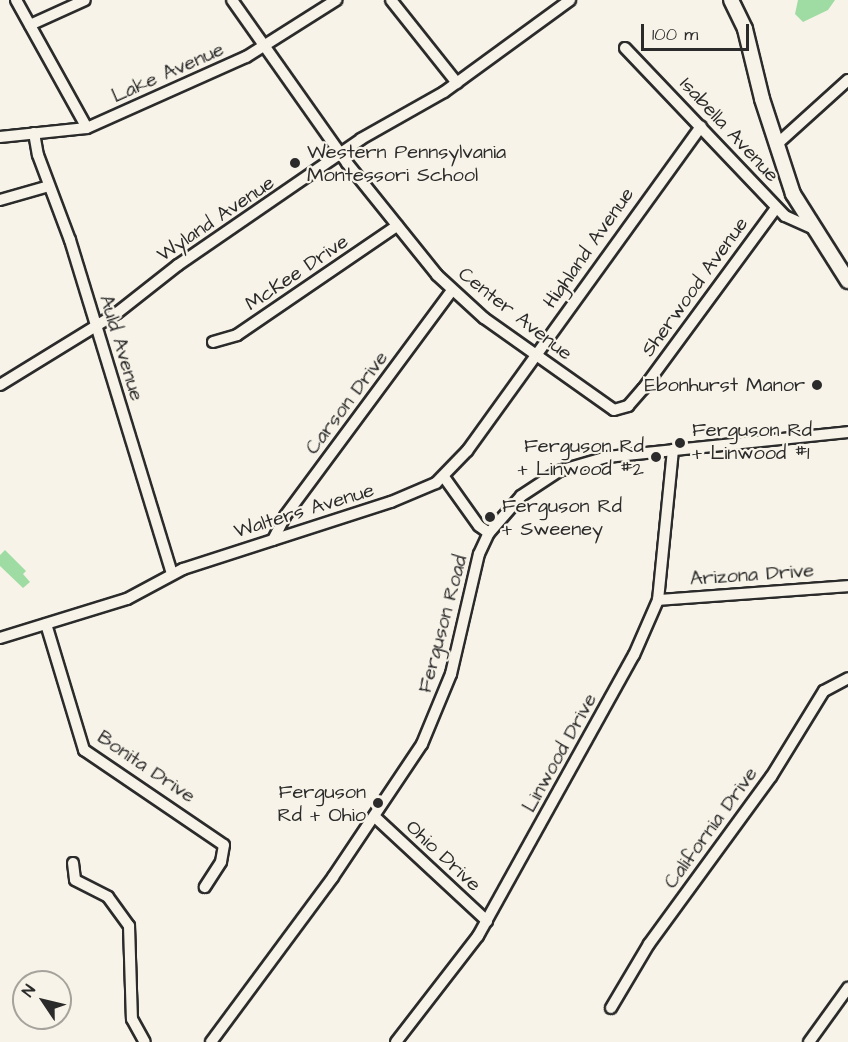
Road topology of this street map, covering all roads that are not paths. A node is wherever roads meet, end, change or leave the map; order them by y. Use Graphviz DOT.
graph roads {
  1 [pos="16,0"];
  2 [pos="85,0"];
  3 [pos="232,0"];
  4 [pos="336,0"];
  5 [pos="391,0"];
  6 [pos="570,0"];
  7 [pos="731,0"];
  8 [pos="30,25"];
  9 [pos="626,48"];
  10 [pos="263,49"];
  11 [pos="848,80"];
  12 [pos="457,83"];
  13 [pos="701,127"];
  14 [pos="87,129"];
  15 [pos="34,133"];
  16 [pos="0,137"];
  17 [pos="776,145"];
  18 [pos="341,154"];
  19 [pos="49,186"];
  20 [pos="0,200"];
  21 [pos="776,208"];
  22 [pos="397,226"];
  23 [pos="812,228"];
  24 [pos="848,281"];
  25 [pos="452,290"];
  26 [pos="97,326"];
  27 [pos="213,342"];
  28 [pos="536,354"];
  29 [pos="0,385"];
  30 [pos="618,411"];
  31 [pos="848,432"];
  32 [pos="673,450"];
  33 [pos="444,477"];
  34 [pos="489,533"];
  35 [pos="273,540"];
  36 [pos="172,574"];
  37 [pos="848,586"];
  38 [pos="658,600"];
  39 [pos="46,624"];
  40 [pos="0,638"];
  41 [pos="848,678"];
  42 [pos="375,817"];
  43 [pos="73,863"];
  44 [pos="205,887"];
  45 [pos="487,921"];
  46 [pos="848,988"];
  47 [pos="610,1008"];
  48 [pos="145,1042"];
  49 [pos="211,1042"];
  50 [pos="396,1042"];
  51 [pos="809,1042"];
  1 -- 8 [label="street"];
  2 -- 8 [label="street"];
  3 -- 10 [label="street, Center Avenue"];
  4 -- 10 [label="street, Lake Avenue"];
  5 -- 12 [label="street"];
  6 -- 12 [label="street, Wyland Avenue"];
  7 -- 17 [label="main road"];
  8 -- 14 [label="street"];
  9 -- 13 [label="street, Isabella Avenue"];
  10 -- 14 [label="street, Lake Avenue"];
  10 -- 18 [label="street, Center Avenue"];
  11 -- 17 [label="street"];
  12 -- 18 [label="street, Wyland Avenue"];
  13 -- 21 [label="street, Isabella Avenue"];
  13 -- 28 [label="street, Highland Avenue"];
  14 -- 15 [label="street, Lake Avenue"];
  15 -- 16 [label="street, Lake Avenue"];
  15 -- 19 [label="street, Auld Avenue"];
  17 -- 23 [label="main road"];
  18 -- 22 [label="street, Center Avenue"];
  18 -- 26 [label="street, Wyland Avenue"];
  19 -- 20 [label="street"];
  19 -- 26 [label="street, Auld Avenue"];
  21 -- 23 [label="street, Isabella Avenue"];
  21 -- 30 [label="street, Sherwood Avenue"];
  22 -- 25 [label="street, Center Avenue"];
  22 -- 27 [label="street, McKee Drive"];
  23 -- 24 [label="main road"];
  25 -- 28 [label="street, Center Avenue"];
  25 -- 35 [label="street, Carson Drive"];
  26 -- 29 [label="street, Wyland Avenue"];
  26 -- 36 [label="street, Auld Avenue"];
  28 -- 30 [label="street, Center Avenue"];
  28 -- 33 [label="street, Highland Avenue"];
  31 -- 32 [label="street, Ferguson Road"];
  32 -- 34 [label="street, Ferguson Road"];
  32 -- 38 [label="street, Linwood Drive"];
  33 -- 34 [label="street"];
  33 -- 35 [label="street, Walters Avenue"];
  34 -- 42 [label="street, Ferguson Road"];
  35 -- 36 [label="street, Walters Avenue"];
  36 -- 39 [label="street, Walters Avenue"];
  37 -- 38 [label="street, Arizona Drive"];
  38 -- 45 [label="street, Linwood Drive"];
  39 -- 40 [label="street, Walters Avenue"];
  39 -- 44 [label="street, Bonita Drive"];
  41 -- 47 [label="street, California Drive"];
  42 -- 45 [label="street, Ohio Drive"];
  42 -- 49 [label="street, Ferguson Road"];
  43 -- 48 [label="street"];
  45 -- 50 [label="street, Linwood Drive"];
  46 -- 51 [label="street"];
}
